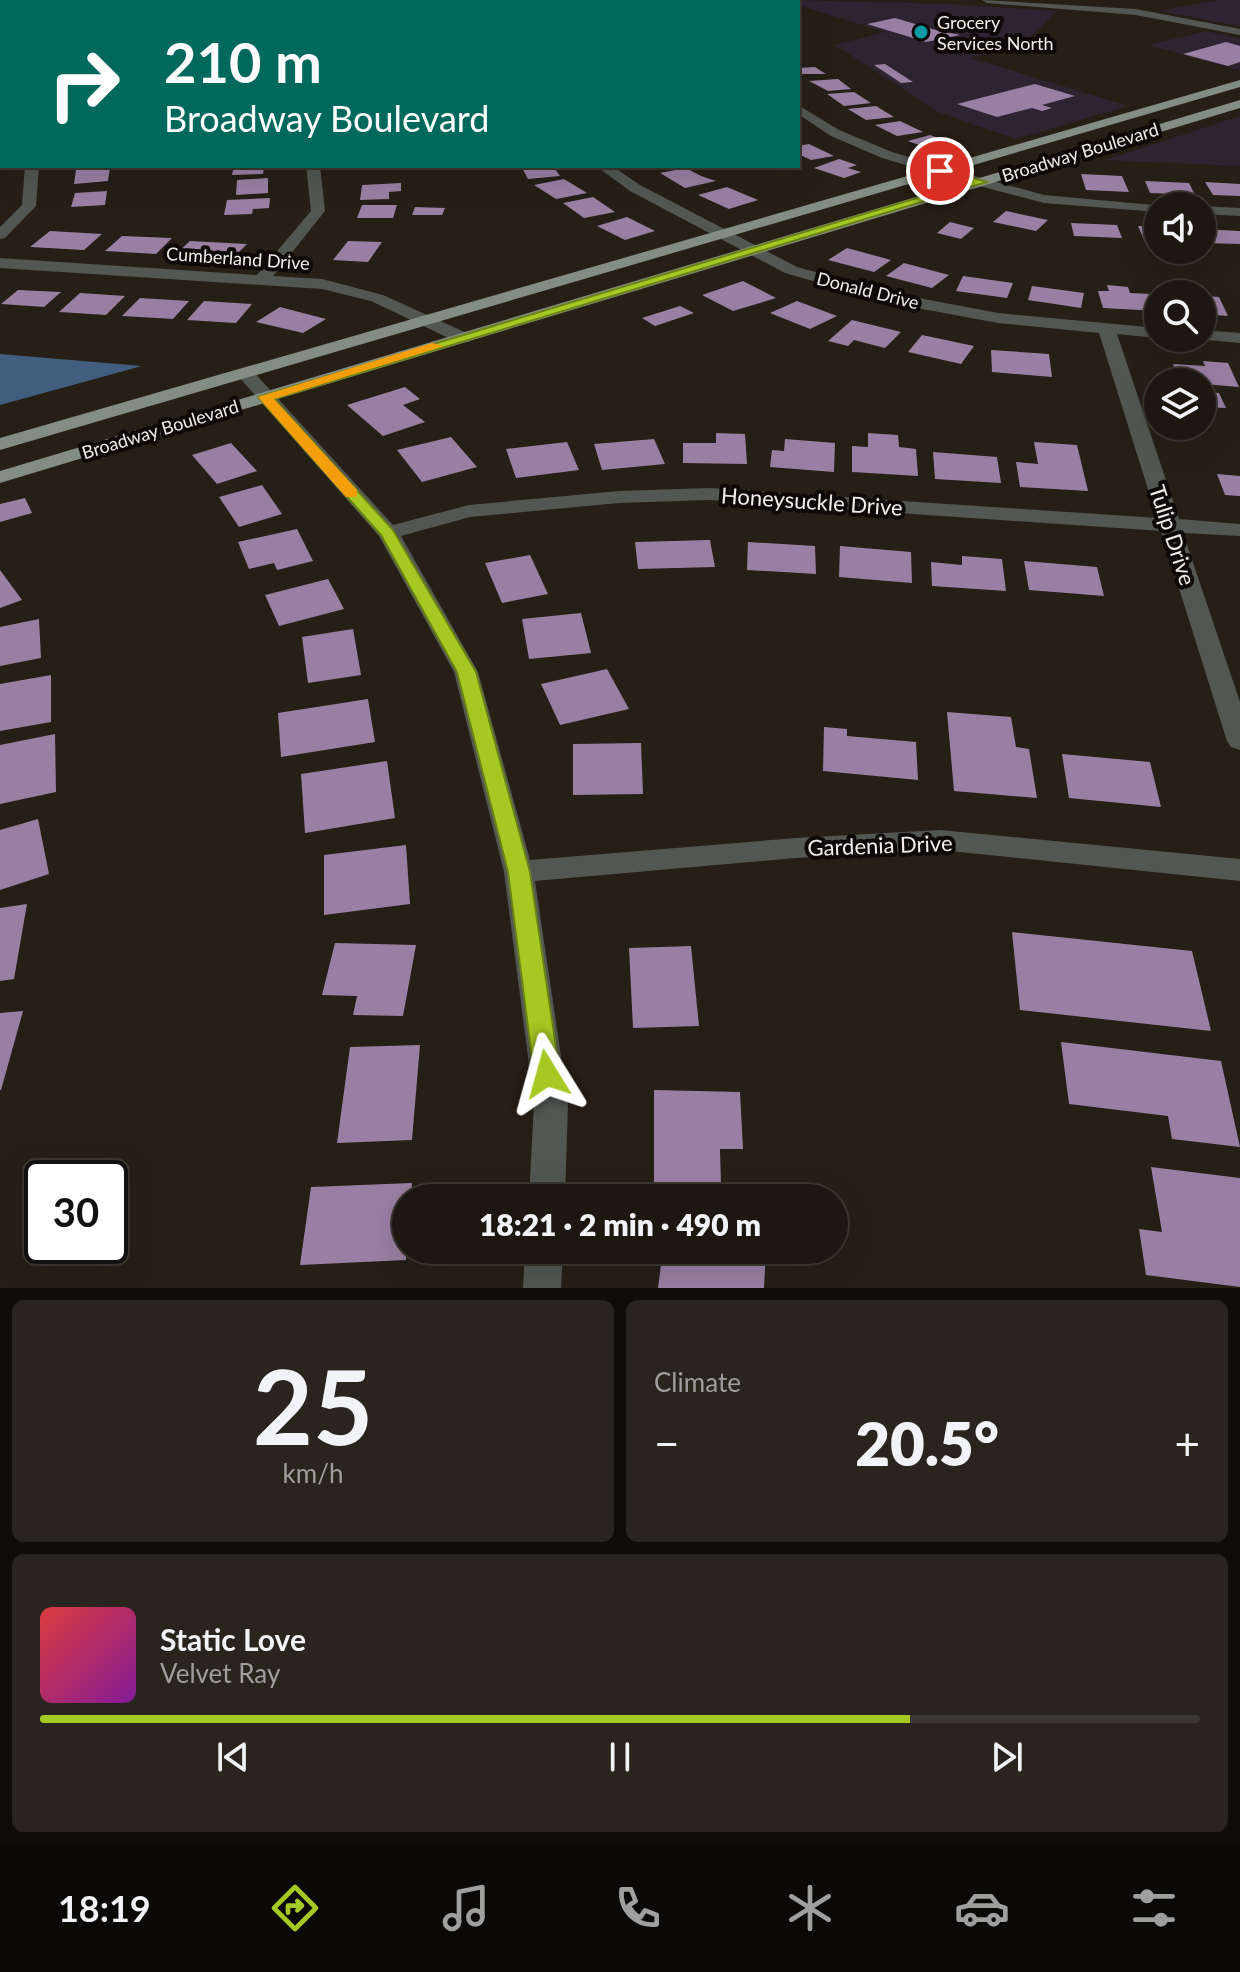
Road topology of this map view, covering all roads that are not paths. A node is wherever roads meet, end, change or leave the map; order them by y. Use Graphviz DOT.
graph roads {
  1 [pos="987,0"];
  2 [pos="1240,32"];
  3 [pos="1240,83"];
  4 [pos="1240,104"];
  5 [pos="800,110"];
  6 [pos="32,168"];
  7 [pos="313,168"];
  8 [pos="606,168"];
  9 [pos="940,171"];
  10 [pos="982,182"];
  11 [pos="1144,207"];
  12 [pos="1216,211"];
  13 [pos="1240,212"];
  14 [pos="723,234"];
  15 [pos="0,235"];
  16 [pos="754,250"];
  17 [pos="0,263"];
  18 [pos="262,279"];
  19 [pos="423,321"];
  20 [pos="1107,330"];
  21 [pos="1144,332"];
  22 [pos="1216,336"];
  23 [pos="463,338"];
  24 [pos="1240,338"];
  25 [pos="245,373"];
  26 [pos="265,397"];
  27 [pos="0,444"];
  28 [pos="0,477"];
  29 [pos="1168,524"];
  30 [pos="1240,530"];
  31 [pos="388,533"];
  32 [pos="1240,741"];
  33 [pos="1240,870"];
  34 [pos="519,872"];
  35 [pos="548,1184"];
  36 [pos="543,1264"];
  37 [pos="542,1288"];
  1 -- 2 [label="street"];
  3 -- 9 [label="main road, Broadway Boulevard"];
  4 -- 10 [label="main road, Broadway Boulevard"];
  5 -- 9 [label="street"];
  6 -- 15 [label="street"];
  7 -- 18 [label="street"];
  8 -- 14 [label="street, Donald Drive"];
  9 -- 10 [label="street"];
  9 -- 14 [label="main road, Broadway Boulevard"];
  10 -- 11 [label="street"];
  10 -- 16 [label="main road, Broadway Boulevard"];
  12 -- 13 [label="street"];
  14 -- 16 [label="street, Donald Drive"];
  14 -- 19 [label="main road, Broadway Boulevard"];
  16 -- 20 [label="street, Donald Drive"];
  16 -- 23 [label="main road, Broadway Boulevard"];
  17 -- 18 [label="street, Cumberland Drive"];
  18 -- 19 [label="street, Cumberland Drive"];
  19 -- 23 [label="street, Cumberland Drive"];
  19 -- 25 [label="main road, Broadway Boulevard"];
  20 -- 21 [label="street, Donald Drive"];
  20 -- 29 [label="street, Tulip Drive"];
  22 -- 24 [label="street"];
  23 -- 26 [label="main road, Broadway Boulevard"];
  25 -- 26 [label="street"];
  25 -- 27 [label="main road, Broadway Boulevard"];
  26 -- 28 [label="main road, Broadway Boulevard"];
  26 -- 31 [label="street"];
  29 -- 30 [label="street, Honeysuckle Drive"];
  29 -- 31 [label="street, Honeysuckle Drive"];
  29 -- 32 [label="street, Tulip Drive"];
  31 -- 34 [label="street"];
  33 -- 34 [label="street, Gardenia Drive"];
  34 -- 35 [label="street"];
  36 -- 37 [label="street"];
}
